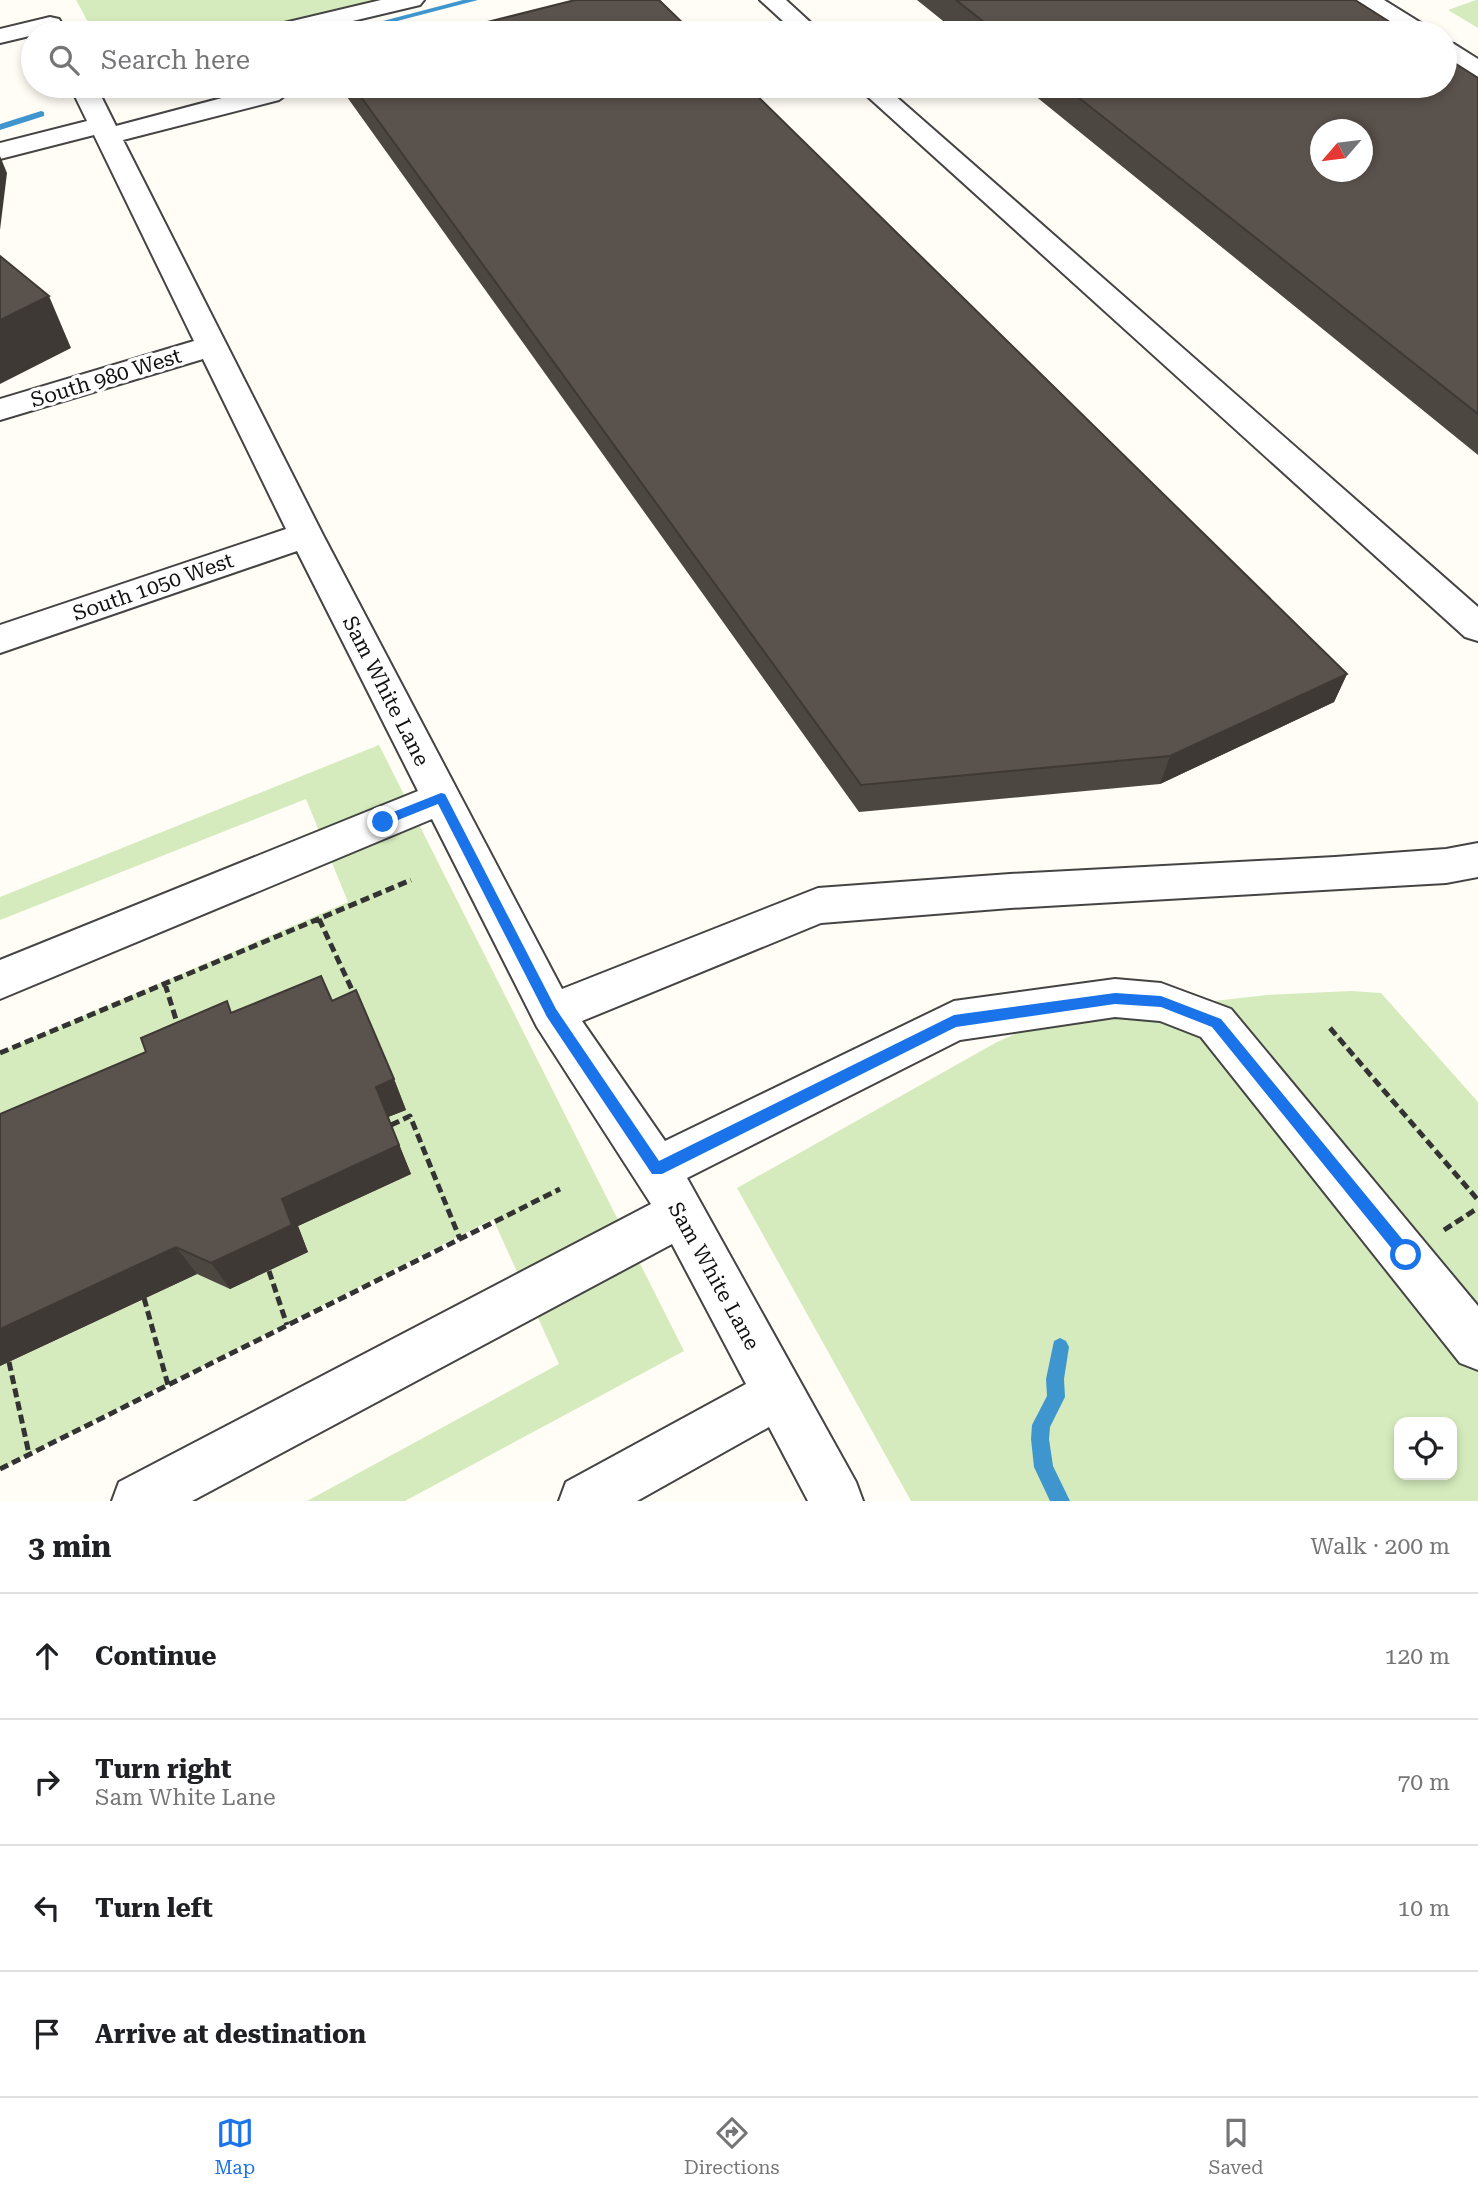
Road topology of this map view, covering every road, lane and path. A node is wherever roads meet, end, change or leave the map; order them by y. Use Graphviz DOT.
graph roads {
  1 [pos="412,0"];
  2 [pos="772,0"];
  3 [pos="1367,0"];
  4 [pos="46,16"];
  5 [pos="0,19"];
  6 [pos="323,21"];
  7 [pos="796,21"];
  8 [pos="1401,21"];
  9 [pos="21,27"];
  10 [pos="0,36"];
  11 [pos="1457,57"];
  12 [pos="1478,70"];
  13 [pos="89,98"];
  14 [pos="256,98"];
  15 [pos="882,98"];
  16 [pos="106,130"];
  17 [pos="0,150"];
  18 [pos="211,346"];
  19 [pos="0,410"];
  20 [pos="306,535"];
  21 [pos="1478,628"];
  22 [pos="0,639"];
  23 [pos="441,798"];
  24 [pos="1478,860"];
  25 [pos="411,880"];
  26 [pos="319,919"];
  27 [pos="0,980"];
  28 [pos="165,984"];
  29 [pos="357,1003"];
  30 [pos="552,1013"];
  31 [pos="1330,1028"];
  32 [pos="180,1033"];
  33 [pos="0,1053"];
  34 [pos="391,1125"];
  35 [pos="657,1169"];
  36 [pos="560,1189"];
  37 [pos="1478,1200"];
  38 [pos="680,1214"];
  39 [pos="460,1239"];
  40 [pos="269,1271"];
  41 [pos="144,1298"];
  42 [pos="287,1325"];
  43 [pos="1478,1345"];
  44 [pos="9,1362"];
  45 [pos="168,1385"];
  46 [pos="779,1394"];
  47 [pos="29,1454"];
  48 [pos="0,1469"];
  49 [pos="138,1501"];
  50 [pos="585,1501"];
  51 [pos="837,1501"];
  1 -- 6 [label="street"];
  2 -- 7 [label="street"];
  3 -- 8 [label="street"];
  4 -- 5 [label="street"];
  9 -- 10 [label="street"];
  11 -- 12 [label="street"];
  13 -- 16 [label="street, Sam White Lane"];
  14 -- 16 [label="street"];
  15 -- 21 [label="street"];
  16 -- 17 [label="street"];
  16 -- 18 [label="street, Sam White Lane"];
  18 -- 19 [label="street, South 980 West"];
  18 -- 20 [label="street, Sam White Lane"];
  20 -- 22 [label="street, South 1050 West"];
  20 -- 23 [label="street, Sam White Lane"];
  23 -- 27 [label="street"];
  23 -- 30 [label="street, Sam White Lane"];
  24 -- 30 [label="street"];
  25 -- 26 [label="path"];
  26 -- 28 [label="path"];
  26 -- 29 [label="path"];
  28 -- 32 [label="path"];
  28 -- 33 [label="path"];
  30 -- 35 [label="street, Sam White Lane"];
  31 -- 37 [label="path"];
  34 -- 39 [label="path"];
  35 -- 38 [label="street, Sam White Lane"];
  35 -- 43 [label="street"];
  36 -- 39 [label="path"];
  38 -- 46 [label="street, Sam White Lane"];
  38 -- 49 [label="street"];
  39 -- 42 [label="path"];
  40 -- 42 [label="path"];
  41 -- 45 [label="path"];
  42 -- 45 [label="path"];
  44 -- 47 [label="path"];
  45 -- 47 [label="path"];
  46 -- 50 [label="street"];
  46 -- 51 [label="street, Sam White Lane"];
  47 -- 48 [label="path"];
}
